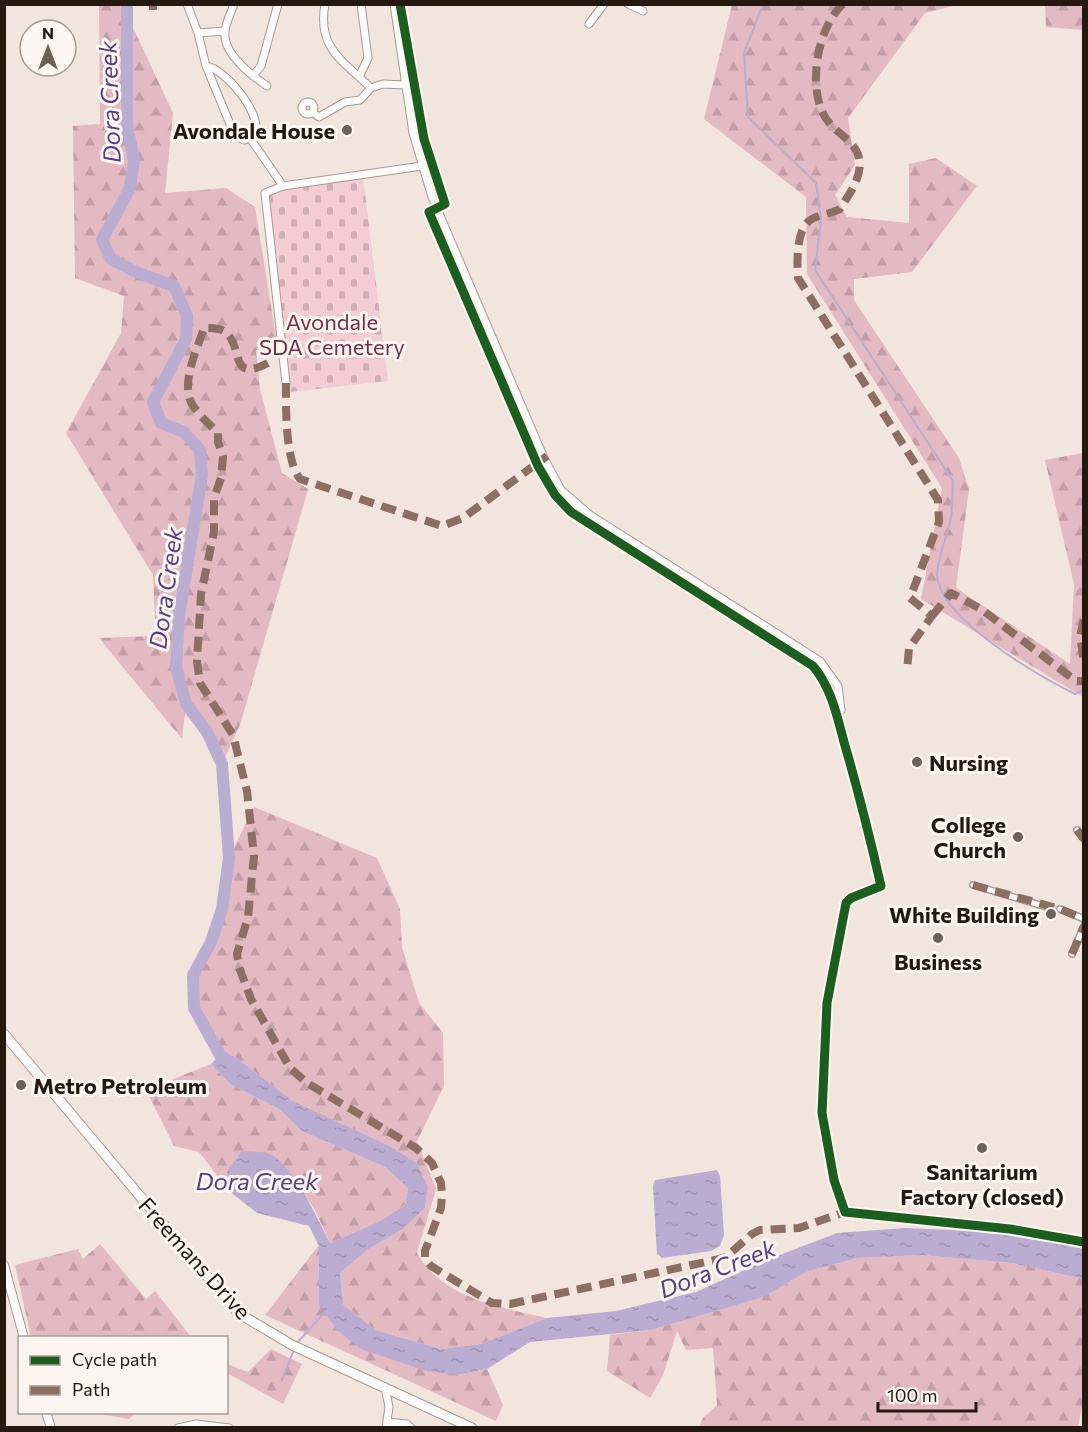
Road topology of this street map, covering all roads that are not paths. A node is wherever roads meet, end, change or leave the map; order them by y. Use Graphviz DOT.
graph roads {
  1 [pos="187,4"];
  2 [pos="234,4"];
  3 [pos="278,4"];
  4 [pos="325,4"];
  5 [pos="362,4"];
  6 [pos="394,4"];
  7 [pos="604,4"];
  8 [pos="628,4"];
  9 [pos="643,11"];
  10 [pos="590,24"];
  11 [pos="225,31"];
  12 [pos="198,33"];
  13 [pos="207,66"];
  14 [pos="253,76"];
  15 [pos="359,77"];
  16 [pos="267,86"];
  17 [pos="405,86"];
  18 [pos="371,88"];
  19 [pos="312,112"];
  20 [pos="250,138"];
  21 [pos="422,166"];
  22 [pos="283,186"];
  23 [pos="286,383"];
  24 [pos="841,710"];
  25 [pos="1077,830"];
  26 [pos="1083,839"];
  27 [pos="973,885"];
  28 [pos="1047,907"];
  29 [pos="1060,909"];
  30 [pos="1083,919"];
  31 [pos="1083,926"];
  32 [pos="1072,954"];
  33 [pos="4,1034"];
  34 [pos="4,1265"];
  35 [pos="23,1336"];
  36 [pos="385,1387"];
  37 [pos="410,1398"];
  38 [pos="389,1407"];
  39 [pos="386,1425"];
  40 [pos="178,1428"];
  41 [pos="229,1428"];
  42 [pos="411,1428"];
  43 [pos="472,1428"];
  1 -- 12 [label="street"];
  2 -- 11 [label="street"];
  3 -- 14 [label="street"];
  4 -- 15 [label="street"];
  5 -- 15 [label="street"];
  6 -- 17 [label="street"];
  7 -- 10 [label="street"];
  8 -- 9 [label="street"];
  11 -- 12 [label="street"];
  11 -- 14 [label="street"];
  12 -- 13 [label="street"];
  13 -- 20 [label="street"];
  13 -- 20 [label="street"];
  14 -- 16 [label="street"];
  15 -- 18 [label="street"];
  17 -- 18 [label="street"];
  17 -- 21 [label="street"];
  18 -- 19 [label="street"];
  20 -- 22 [label="street"];
  21 -- 22 [label="street"];
  21 -- 24 [label="street"];
  22 -- 23 [label="street"];
  25 -- 26 [label="street"];
  27 -- 28 [label="street"];
  29 -- 30 [label="street"];
  31 -- 32 [label="street"];
  33 -- 36 [label="main road, Freemans Drive"];
  34 -- 35 [label="street"];
  36 -- 37 [label="main road, Freemans Drive"];
  36 -- 38 [label="street"];
  37 -- 38 [label="street"];
  37 -- 43 [label="main road, Freemans Drive"];
  38 -- 39 [label="street"];
  39 -- 42 [label="street"];
  40 -- 41 [label="street"];
}
